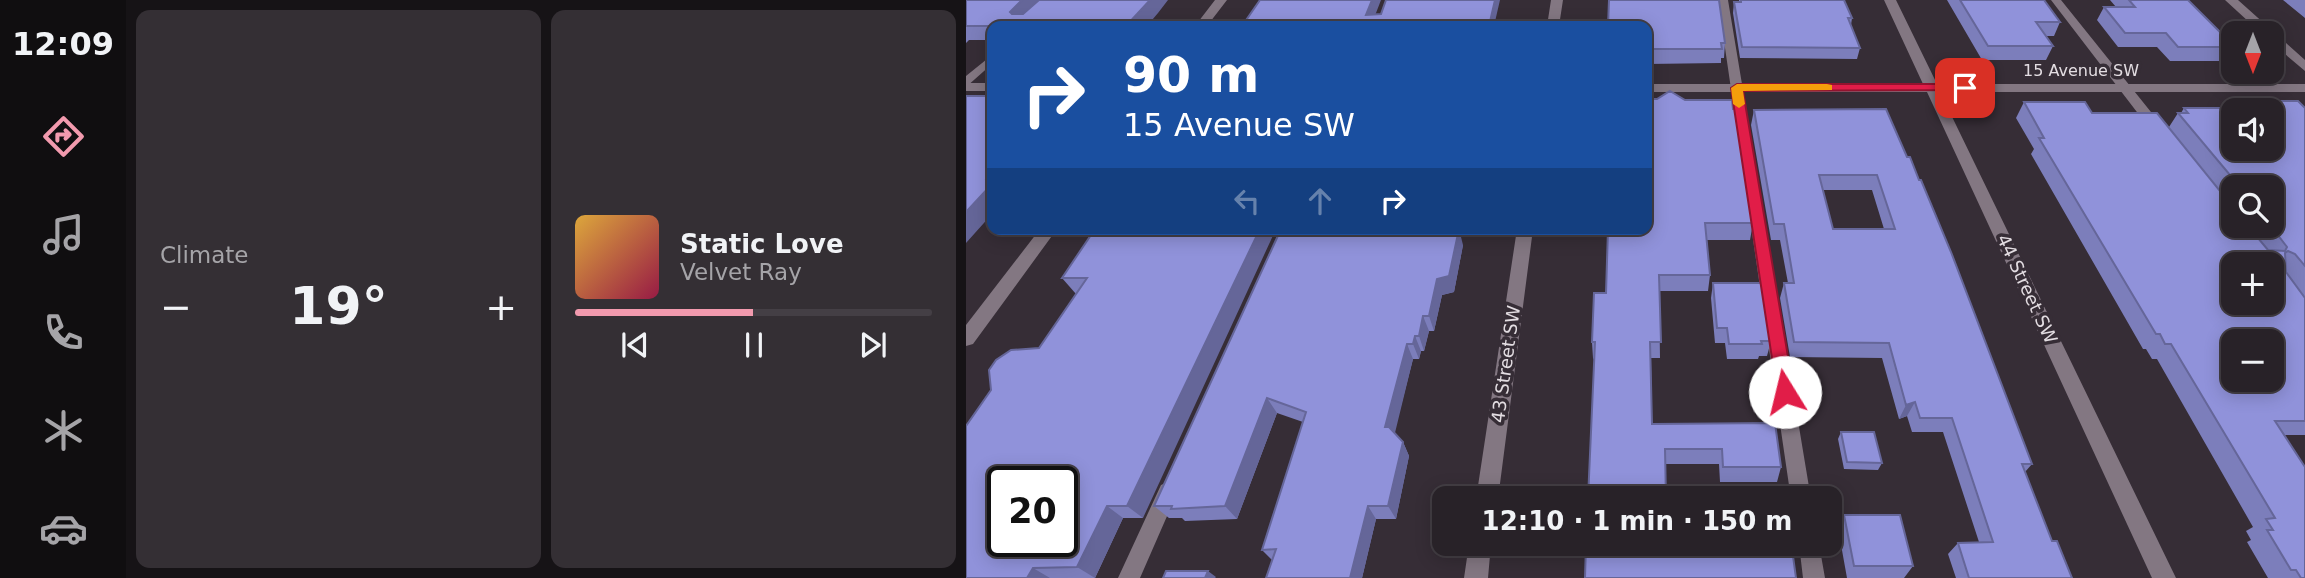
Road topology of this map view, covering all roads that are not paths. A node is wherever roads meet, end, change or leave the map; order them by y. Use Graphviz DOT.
graph roads {
  1 [pos="1221,0"];
  2 [pos="1557,0"];
  3 [pos="1723,0"];
  4 [pos="1890,0"];
  5 [pos="2056,0"];
  6 [pos="2231,0"];
  7 [pos="1205,21"];
  8 [pos="1554,21"];
  9 [pos="2254,21"];
  10 [pos="2284,48"];
  11 [pos="987,63"];
  12 [pos="2305,67"];
  13 [pos="966,85"];
  14 [pos="987,87"];
  15 [pos="1652,88"];
  16 [pos="1737,88"];
  17 [pos="1933,88"];
  18 [pos="2126,88"];
  19 [pos="2305,88"];
  20 [pos="2168,142"];
  21 [pos="1044,235"];
  22 [pos="1524,235"];
  23 [pos="966,339"];
  24 [pos="1174,478"];
  25 [pos="1489,486"];
  26 [pos="1799,486"];
  27 [pos="1479,556"];
  28 [pos="1811,556"];
  29 [pos="1129,578"];
  30 [pos="1476,578"];
  31 [pos="1814,578"];
  32 [pos="2164,578"];
  1 -- 7 [label="street"];
  2 -- 8 [label="street"];
  3 -- 16 [label="lane"];
  4 -- 17 [label="street, 44 Street SW"];
  5 -- 18 [label="lane"];
  6 -- 9 [label="street"];
  10 -- 12 [label="street"];
  11 -- 13 [label="lane"];
  13 -- 14 [label="street"];
  15 -- 16 [label="street, 15 Avenue SW"];
  16 -- 17 [label="street, 15 Avenue SW"];
  16 -- 26 [label="lane"];
  17 -- 18 [label="street, 15 Avenue SW"];
  17 -- 32 [label="street, 44 Street SW"];
  18 -- 19 [label="street, 15 Avenue SW"];
  18 -- 20 [label="lane"];
  21 -- 23 [label="street"];
  22 -- 25 [label="street, 43 Street SW"];
  24 -- 29 [label="lane"];
  27 -- 30 [label="street"];
  28 -- 31 [label="lane"];
}
